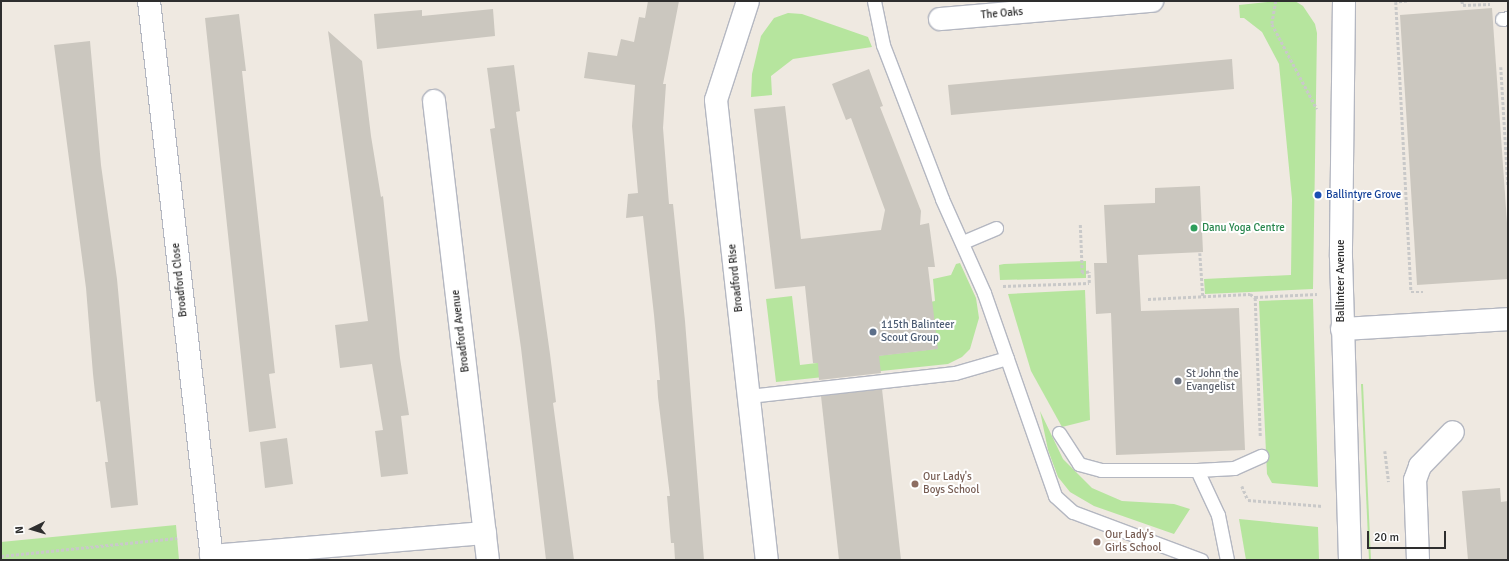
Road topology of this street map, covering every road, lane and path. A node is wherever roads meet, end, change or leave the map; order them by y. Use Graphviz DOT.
graph roads {
  1 [pos="149,1"];
  2 [pos="748,1"];
  3 [pos="874,1"];
  4 [pos="1152,1"];
  5 [pos="1276,1"];
  6 [pos="1344,1"];
  7 [pos="1407,1"];
  8 [pos="1462,1"];
  9 [pos="1493,4"];
  10 [pos="970,9"];
  11 [pos="940,19"];
  12 [pos="1501,67"];
  13 [pos="434,101"];
  14 [pos="1321,117"];
  15 [pos="1506,132"];
  16 [pos="1508,185"];
  17 [pos="1080,224"];
  18 [pos="996,228"];
  19 [pos="963,242"];
  20 [pos="1200,253"];
  21 [pos="1012,286"];
  22 [pos="1423,292"];
  23 [pos="1321,294"];
  24 [pos="1203,296"];
  25 [pos="1255,297"];
  26 [pos="1148,299"];
  27 [pos="1508,319"];
  28 [pos="1342,329"];
  29 [pos="1007,358"];
  30 [pos="749,396"];
  31 [pos="1453,432"];
  32 [pos="1059,433"];
  33 [pos="1261,456"];
  34 [pos="1197,470"];
  35 [pos="1242,487"];
  36 [pos="1348,506"];
  37 [pos="485,533"];
  38 [pos="177,538"];
  39 [pos="1,556"];
  40 [pos="211,558"];
  41 [pos="488,560"];
  42 [pos="767,560"];
  43 [pos="1201,560"];
  44 [pos="1227,560"];
  45 [pos="1350,560"];
  46 [pos="1418,560"];
  1 -- 40 [label="street, Broadford Close"];
  2 -- 30 [label="street, Broadford Rise"];
  3 -- 19 [label="lane"];
  4 -- 10 [label="street, The Oaks"];
  5 -- 14 [label="path"];
  6 -- 28 [label="street, Ballinteer Avenue"];
  7 -- 22 [label="path"];
  8 -- 9 [label="path"];
  10 -- 11 [label="street, The Oaks"];
  12 -- 15 [label="path"];
  13 -- 37 [label="street, Broadford Avenue"];
  15 -- 16 [label="path"];
  17 -- 21 [label="path"];
  18 -- 19 [label="lane"];
  19 -- 29 [label="lane"];
  20 -- 24 [label="path"];
  23 -- 25 [label="path"];
  24 -- 25 [label="path"];
  24 -- 26 [label="path"];
  25 -- 33 [label="path"];
  27 -- 28 [label="street"];
  28 -- 36 [label="street, Ballinteer Avenue"];
  29 -- 30 [label="lane"];
  29 -- 43 [label="lane"];
  30 -- 42 [label="street, Broadford Rise"];
  31 -- 46 [label="street"];
  32 -- 34 [label="lane"];
  33 -- 34 [label="lane"];
  34 -- 44 [label="lane"];
  35 -- 36 [label="path"];
  36 -- 45 [label="street, Ballinteer Avenue"];
  37 -- 40 [label="street"];
  37 -- 41 [label="street, Broadford Avenue"];
  38 -- 39 [label="path"];
}
